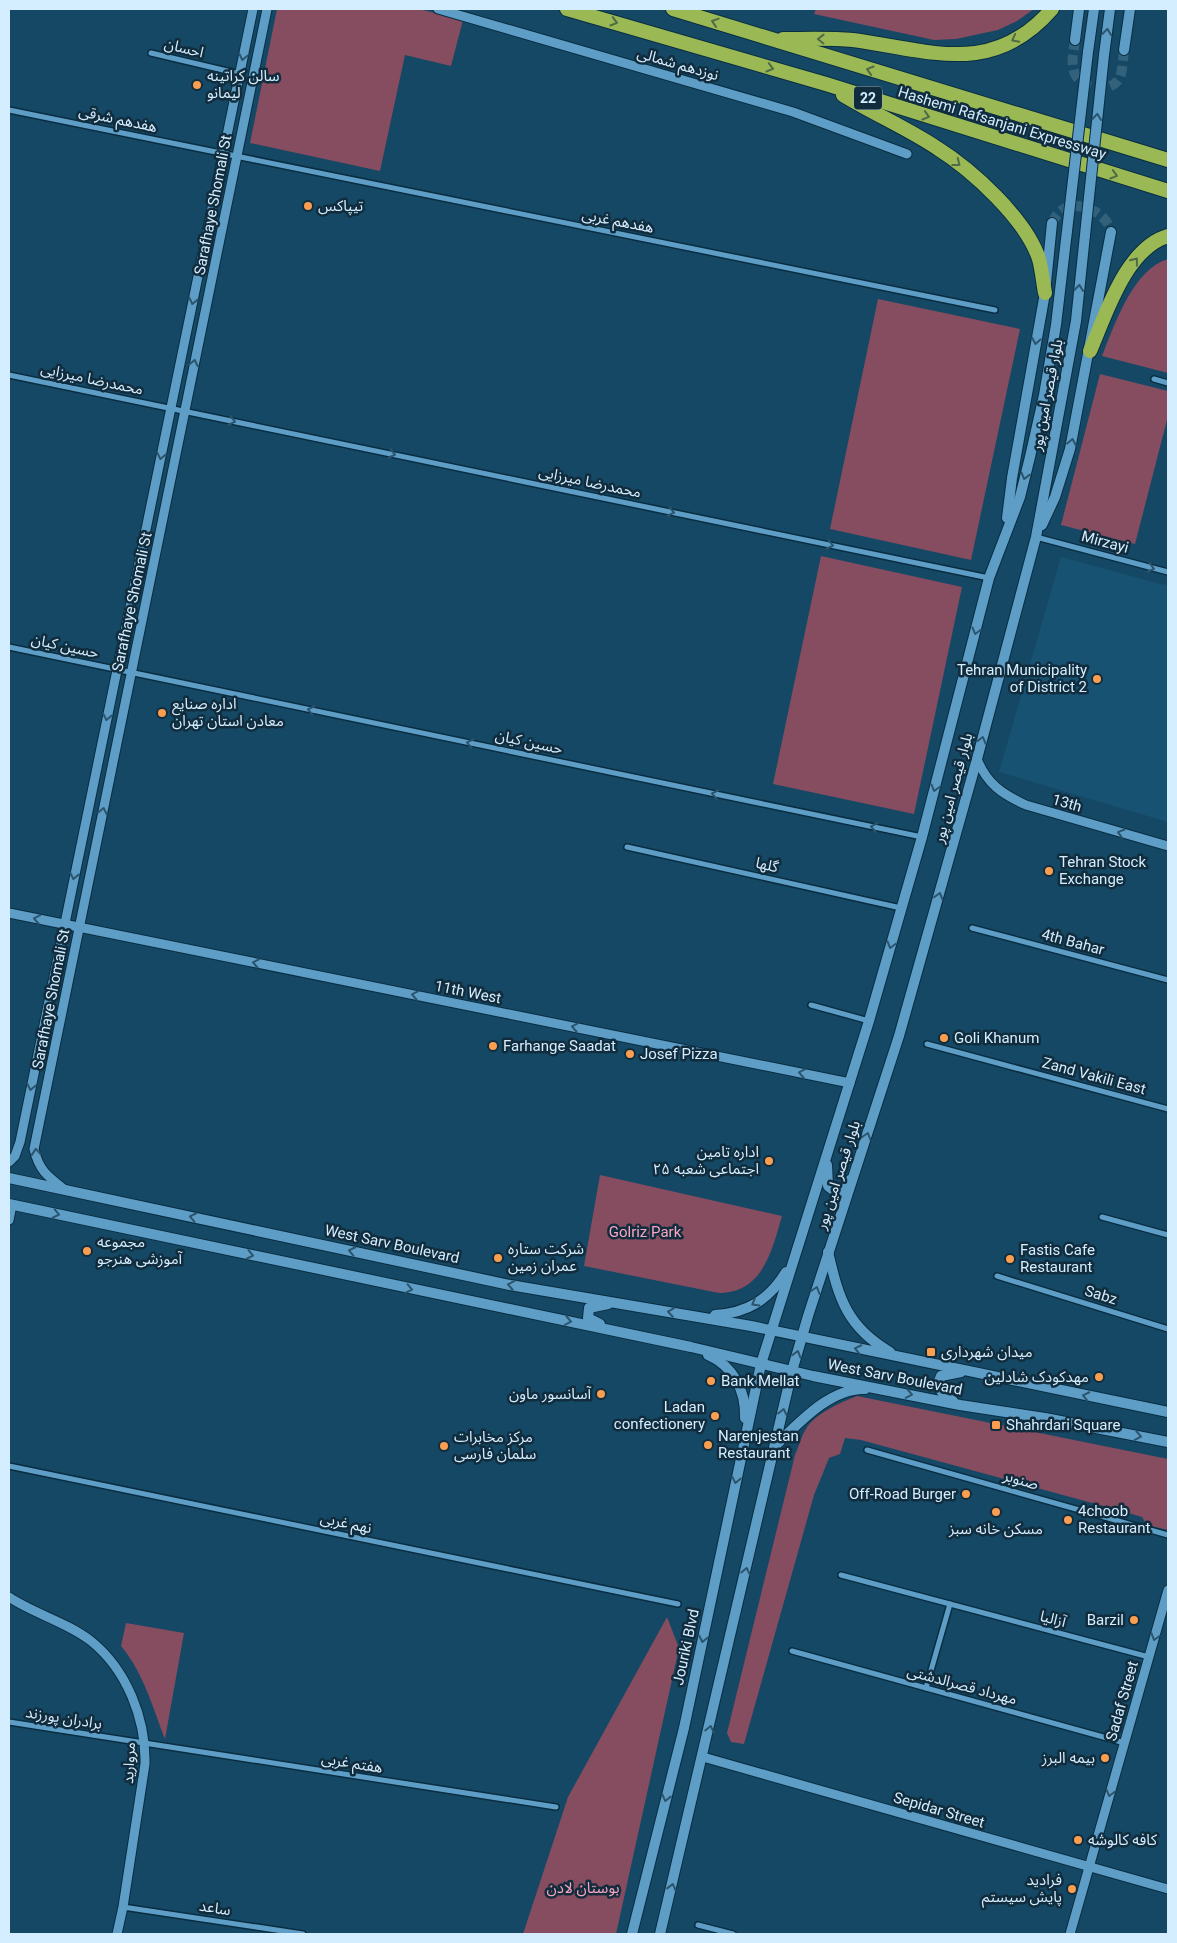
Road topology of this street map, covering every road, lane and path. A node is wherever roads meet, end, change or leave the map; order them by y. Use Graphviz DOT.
graph roads {
  1 [pos="253,9"];
  2 [pos="266,9"];
  3 [pos="438,9"];
  4 [pos="568,9"];
  5 [pos="673,9"];
  6 [pos="1052,9"];
  7 [pos="1079,9"];
  8 [pos="1094,9"];
  9 [pos="1110,9"];
  10 [pos="1130,9"];
  11 [pos="765,38"];
  12 [pos="1075,40"];
  13 [pos="1124,50"];
  14 [pos="151,53"];
  15 [pos="240,74"];
  16 [pos="826,84"];
  17 [pos="9,110"];
  18 [pos="223,154"];
  19 [pos="907,154"];
  20 [pos="236,156"];
  21 [pos="1168,160"];
  22 [pos="1168,191"];
  23 [pos="1052,223"];
  24 [pos="1111,232"];
  25 [pos="1168,236"];
  26 [pos="1045,293"];
  27 [pos="995,310"];
  28 [pos="1090,351"];
  29 [pos="9,375"];
  30 [pos="1154,379"];
  31 [pos="1168,383"];
  32 [pos="171,408"];
  33 [pos="185,411"];
  34 [pos="1005,536"];
  35 [pos="1036,537"];
  36 [pos="1168,572"];
  37 [pos="989,578"];
  38 [pos="9,647"];
  39 [pos="117,670"];
  40 [pos="131,673"];
  41 [pos="977,759"];
  42 [pos="922,837"];
  43 [pos="1168,846"];
  44 [pos="627,847"];
  45 [pos="902,908"];
  46 [pos="9,913"];
  47 [pos="64,924"];
  48 [pos="80,927"];
  49 [pos="972,928"];
  50 [pos="1168,980"];
  51 [pos="811,1005"];
  52 [pos="869,1021"];
  53 [pos="927,1044"];
  54 [pos="850,1083"];
  55 [pos="1168,1109"];
  56 [pos="827,1159"];
  57 [pos="9,1162"];
  58 [pos="856,1170"];
  59 [pos="9,1178"];
  60 [pos="64,1189"];
  61 [pos="10,1204"];
  62 [pos="1102,1217"];
  63 [pos="9,1220"];
  64 [pos="1168,1235"];
  65 [pos="828,1252"];
  66 [pos="797,1254"];
  67 [pos="997,1276"];
  68 [pos="614,1303"];
  69 [pos="694,1316"];
  70 [pos="1168,1329"];
  71 [pos="609,1330"];
  72 [pos="771,1330"];
  73 [pos="802,1337"];
  74 [pos="692,1347"];
  75 [pos="897,1357"];
  76 [pos="761,1364"];
  77 [pos="967,1371"];
  78 [pos="792,1372"];
  79 [pos="885,1390"];
  80 [pos="960,1405"];
  81 [pos="1168,1412"];
  82 [pos="745,1437"];
  83 [pos="1168,1442"];
  84 [pos="775,1446"];
  85 [pos="867,1450"];
  86 [pos="9,1466"];
  87 [pos="1168,1535"];
  88 [pos="841,1575"];
  89 [pos="1168,1590"];
  90 [pos="9,1597"];
  91 [pos="678,1604"];
  92 [pos="950,1604"];
  93 [pos="792,1651"];
  94 [pos="1149,1657"];
  95 [pos="926,1688"];
  96 [pos="9,1722"];
  97 [pos="1125,1742"];
  98 [pos="145,1743"];
  99 [pos="703,1757"];
  100 [pos="556,1807"];
  101 [pos="1089,1867"];
  102 [pos="1168,1889"];
  103 [pos="123,1907"];
  104 [pos="698,1925"];
  105 [pos="117,1934"];
  106 [pos="303,1934"];
  107 [pos="632,1934"];
  108 [pos="660,1934"];
  109 [pos="733,1934"];
  110 [pos="1070,1934"];
  1 -- 15 [label="street, Sarafhaye Shomali St, one-way"];
  2 -- 20 [label="street, Sarafhaye Shomali St"];
  3 -- 19 [label="street, نوزدهم شمالی"];
  4 -- 16 [label="highway, Hashemi Rafsanjani Expressway / 22, one-way"];
  11 -- 5 [label="highway, Hashemi Rafsanjani Expressway / 22, one-way"];
  6 -- 11 [label="highway, one-way"];
  7 -- 12 [label="main road"];
  8 -- 34 [label="main road, بلوار قیصر امین پور, one-way, bridge"];
  35 -- 9 [label="main road, بلوار قیصر امین پور, one-way, bridge"];
  10 -- 13 [label="main road"];
  21 -- 11 [label="highway, Hashemi Rafsanjani Expressway / 22, one-way"];
  14 -- 15 [label="street, احسان"];
  15 -- 18 [label="street, Sarafhaye Shomali St"];
  16 -- 22 [label="highway, Hashemi Rafsanjani Expressway / 22, one-way"];
  16 -- 26 [label="highway, one-way"];
  17 -- 18 [label="street, هفدهم شرقی"];
  18 -- 20 [label="street, هفدهم شرقی"];
  18 -- 32 [label="street, Sarafhaye Shomali St, one-way"];
  20 -- 27 [label="street, هفدهم غربی"];
  33 -- 20 [label="street, Sarafhaye Shomali St, one-way"];
  23 -- 26 [label="main road"];
  24 -- 28 [label="main road"];
  28 -- 25 [label="highway, one-way"];
  26 -- 34 [label="main road, one-way"];
  35 -- 28 [label="main road, one-way"];
  29 -- 32 [label="street, محمدرضا میرزایی"];
  30 -- 31 [label="street"];
  32 -- 33 [label="street, محمدرضا میرزایی"];
  32 -- 39 [label="street, Sarafhaye Shomali St, one-way"];
  33 -- 37 [label="street, محمدرضا میرزایی, one-way"];
  33 -- 40 [label="street, Sarafhaye Shomali St"];
  34 -- 37 [label="main road, بلوار قیصر امین پور"];
  35 -- 36 [label="street, Mirzayi, one-way"];
  41 -- 35 [label="main road, بلوار قیصر امین پور, one-way"];
  37 -- 42 [label="main road, بلوار قیصر امین پور, one-way"];
  38 -- 39 [label="street, حسین کیان"];
  39 -- 40 [label="street, حسین کیان"];
  39 -- 47 [label="street, Sarafhaye Shomali St, one-way"];
  42 -- 40 [label="street, حسین کیان, one-way"];
  48 -- 40 [label="street, Sarafhaye Shomali St, one-way"];
  43 -- 41 [label="street, 13th, one-way"];
  58 -- 41 [label="main road, بلوار قیصر امین پور, one-way"];
  42 -- 45 [label="main road, بلوار قیصر امین پور"];
  44 -- 45 [label="street, گلها"];
  45 -- 52 [label="main road, بلوار قیصر امین پور, one-way"];
  47 -- 46 [label="street, 11th West, one-way"];
  47 -- 48 [label="street, 11th West"];
  47 -- 57 [label="street, Sarafhaye Shomali St, one-way"];
  54 -- 48 [label="street, 11th West, one-way"];
  60 -- 48 [label="street, Sarafhaye Shomali St, one-way"];
  49 -- 50 [label="street, 4th Bahar"];
  51 -- 52 [label="street"];
  52 -- 54 [label="main road, بلوار قیصر امین پور"];
  53 -- 55 [label="street, Zand Vakili East"];
  54 -- 56 [label="main road, بلوار قیصر امین پور"];
  56 -- 58 [label="main road"];
  56 -- 66 [label="main road, بلوار قیصر امین پور"];
  58 -- 65 [label="main road, بلوار قیصر امین پور"];
  59 -- 60 [label="main road, West Sarv Boulevard"];
  68 -- 60 [label="main road, West Sarv Boulevard, one-way"];
  61 -- 63 [label="street"];
  61 -- 71 [label="main road, one-way"];
  62 -- 64 [label="street"];
  73 -- 65 [label="main road, بلوار قیصر امین پور, one-way"];
  65 -- 75 [label="main road"];
  66 -- 69 [label="main road, one-way"];
  66 -- 72 [label="main road, بلوار قیصر امین پور"];
  67 -- 70 [label="street, Sabz"];
  69 -- 68 [label="main road, West Sarv Boulevard, one-way"];
  68 -- 71 [label="main road"];
  69 -- 72 [label="main road, West Sarv Boulevard"];
  71 -- 74 [label="main road"];
  72 -- 73 [label="main road, West Sarv Boulevard"];
  72 -- 76 [label="main road, بلوار قیصر امین پور"];
  75 -- 73 [label="main road, West Sarv Boulevard, one-way"];
  78 -- 73 [label="main road, بلوار قیصر امین پور, one-way"];
  74 -- 76 [label="main road"];
  74 -- 82 [label="main road"];
  75 -- 77 [label="main road, West Sarv Boulevard"];
  76 -- 78 [label="main road, West Sarv Boulevard"];
  76 -- 82 [label="main road, Jouriki Blvd"];
  77 -- 80 [label="main road"];
  81 -- 77 [label="main road, West Sarv Boulevard, one-way"];
  78 -- 79 [label="main road, West Sarv Boulevard"];
  84 -- 78 [label="main road, one-way"];
  79 -- 80 [label="main road, West Sarv Boulevard, one-way"];
  79 -- 84 [label="main road"];
  80 -- 83 [label="main road, West Sarv Boulevard, one-way"];
  82 -- 107 [label="main road, Jouriki Blvd, one-way"];
  99 -- 84 [label="main road, one-way"];
  85 -- 87 [label="street, صنوبر"];
  86 -- 91 [label="street, نهم غربی"];
  88 -- 92 [label="street, آزالیا"];
  89 -- 94 [label="street, Sadaf Street, one-way"];
  90 -- 98 [label="street, مروارید"];
  92 -- 94 [label="street, آزالیا"];
  92 -- 95 [label="street"];
  93 -- 95 [label="street, مهرداد قصرالدشتی"];
  94 -- 97 [label="street, Sadaf Street"];
  95 -- 97 [label="street, مهرداد قصرالدشتی"];
  96 -- 98 [label="street, برادران پورزند"];
  97 -- 101 [label="street, Sadaf Street, one-way"];
  98 -- 100 [label="street, هفتم غربی"];
  98 -- 103 [label="street, مروارید"];
  99 -- 101 [label="street, Sepidar Street"];
  108 -- 99 [label="main road, one-way"];
  101 -- 102 [label="street, Sepidar Street"];
  101 -- 110 [label="street, Sadaf Street"];
  103 -- 105 [label="street, مروارید"];
  103 -- 106 [label="street, ساعد"];
  104 -- 109 [label="street"];
}
